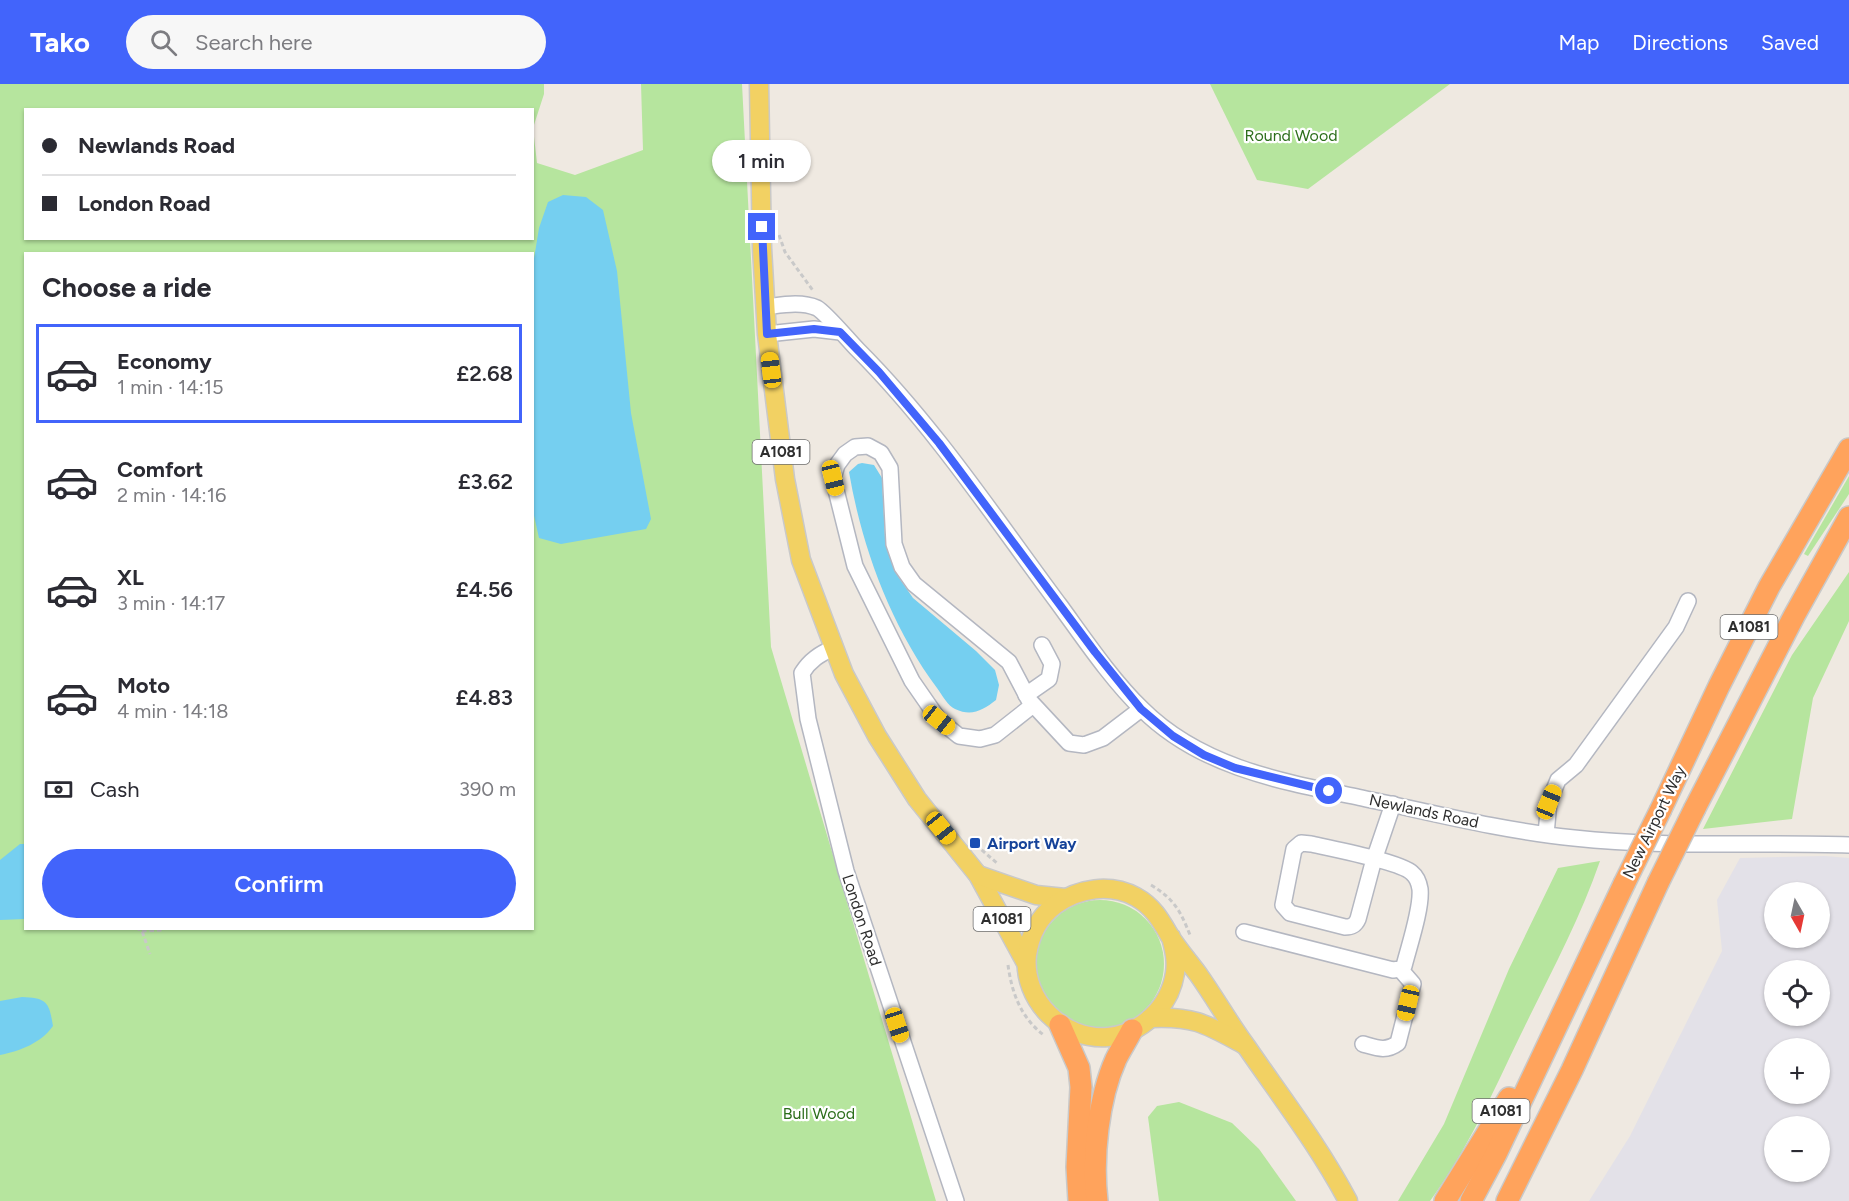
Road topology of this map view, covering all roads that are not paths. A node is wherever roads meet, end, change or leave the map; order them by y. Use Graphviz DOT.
graph roads {
  1 [pos="759,84"];
  2 [pos="765,307"];
  3 [pos="840,332"];
  4 [pos="767,334"];
  5 [pos="1848,449"];
  6 [pos="1849,517"];
  7 [pos="1849,543"];
  8 [pos="1688,601"];
  9 [pos="1794,616"];
  10 [pos="1042,645"];
  11 [pos="833,648"];
  12 [pos="1030,700"];
  13 [pos="1141,709"];
  14 [pos="1393,804"];
  15 [pos="1546,834"];
  16 [pos="1849,845"];
  17 [pos="1374,859"];
  18 [pos="978,875"];
  19 [pos="1065,897"];
  20 [pos="1244,932"];
  21 [pos="1171,937"];
  22 [pos="1026,963"];
  23 [pos="1400,969"];
  24 [pos="1151,1018"];
  25 [pos="1558,1022"];
  26 [pos="1060,1025"];
  27 [pos="1132,1030"];
  28 [pos="1363,1044"];
  29 [pos="1245,1045"];
  30 [pos="956,1201"];
  31 [pos="1079,1201"];
  32 [pos="1097,1201"];
  33 [pos="1348,1201"];
  34 [pos="1445,1201"];
  35 [pos="1471,1201"];
  36 [pos="1507,1201"];
  1 -- 2 [label="main road, A1081"];
  2 -- 3 [label="street, Newlands Road"];
  2 -- 4 [label="main road, A1081"];
  3 -- 4 [label="street"];
  3 -- 13 [label="street, Newlands Road"];
  4 -- 11 [label="main road, A1081"];
  5 -- 25 [label="highway, New Airport Way / A1081, bridge"];
  6 -- 9 [label="highway, New Airport Way / A1081"];
  7 -- 9 [label="highway"];
  8 -- 15 [label="street"];
  9 -- 36 [label="highway, New Airport Way / A1081, bridge"];
  10 -- 12 [label="street"];
  11 -- 18 [label="main road, A1081"];
  11 -- 30 [label="street, London Road"];
  12 -- 12 [label="street"];
  12 -- 13 [label="street"];
  13 -- 14 [label="street, Newlands Road"];
  14 -- 15 [label="street, Newlands Road"];
  14 -- 17 [label="street"];
  15 -- 16 [label="street, Newlands Road"];
  17 -- 17 [label="street"];
  17 -- 23 [label="street"];
  18 -- 19 [label="main road, A1081"];
  18 -- 22 [label="main road, A1081"];
  19 -- 21 [label="main road"];
  19 -- 22 [label="main road"];
  20 -- 23 [label="street"];
  21 -- 24 [label="main road"];
  21 -- 29 [label="main road"];
  22 -- 26 [label="main road"];
  23 -- 28 [label="street"];
  24 -- 27 [label="main road"];
  24 -- 29 [label="main road"];
  25 -- 34 [label="highway, A1081"];
  25 -- 35 [label="highway, New Airport Way / A1081"];
  26 -- 27 [label="main road"];
  26 -- 31 [label="highway"];
  27 -- 32 [label="highway"];
  29 -- 33 [label="main road"];
}
